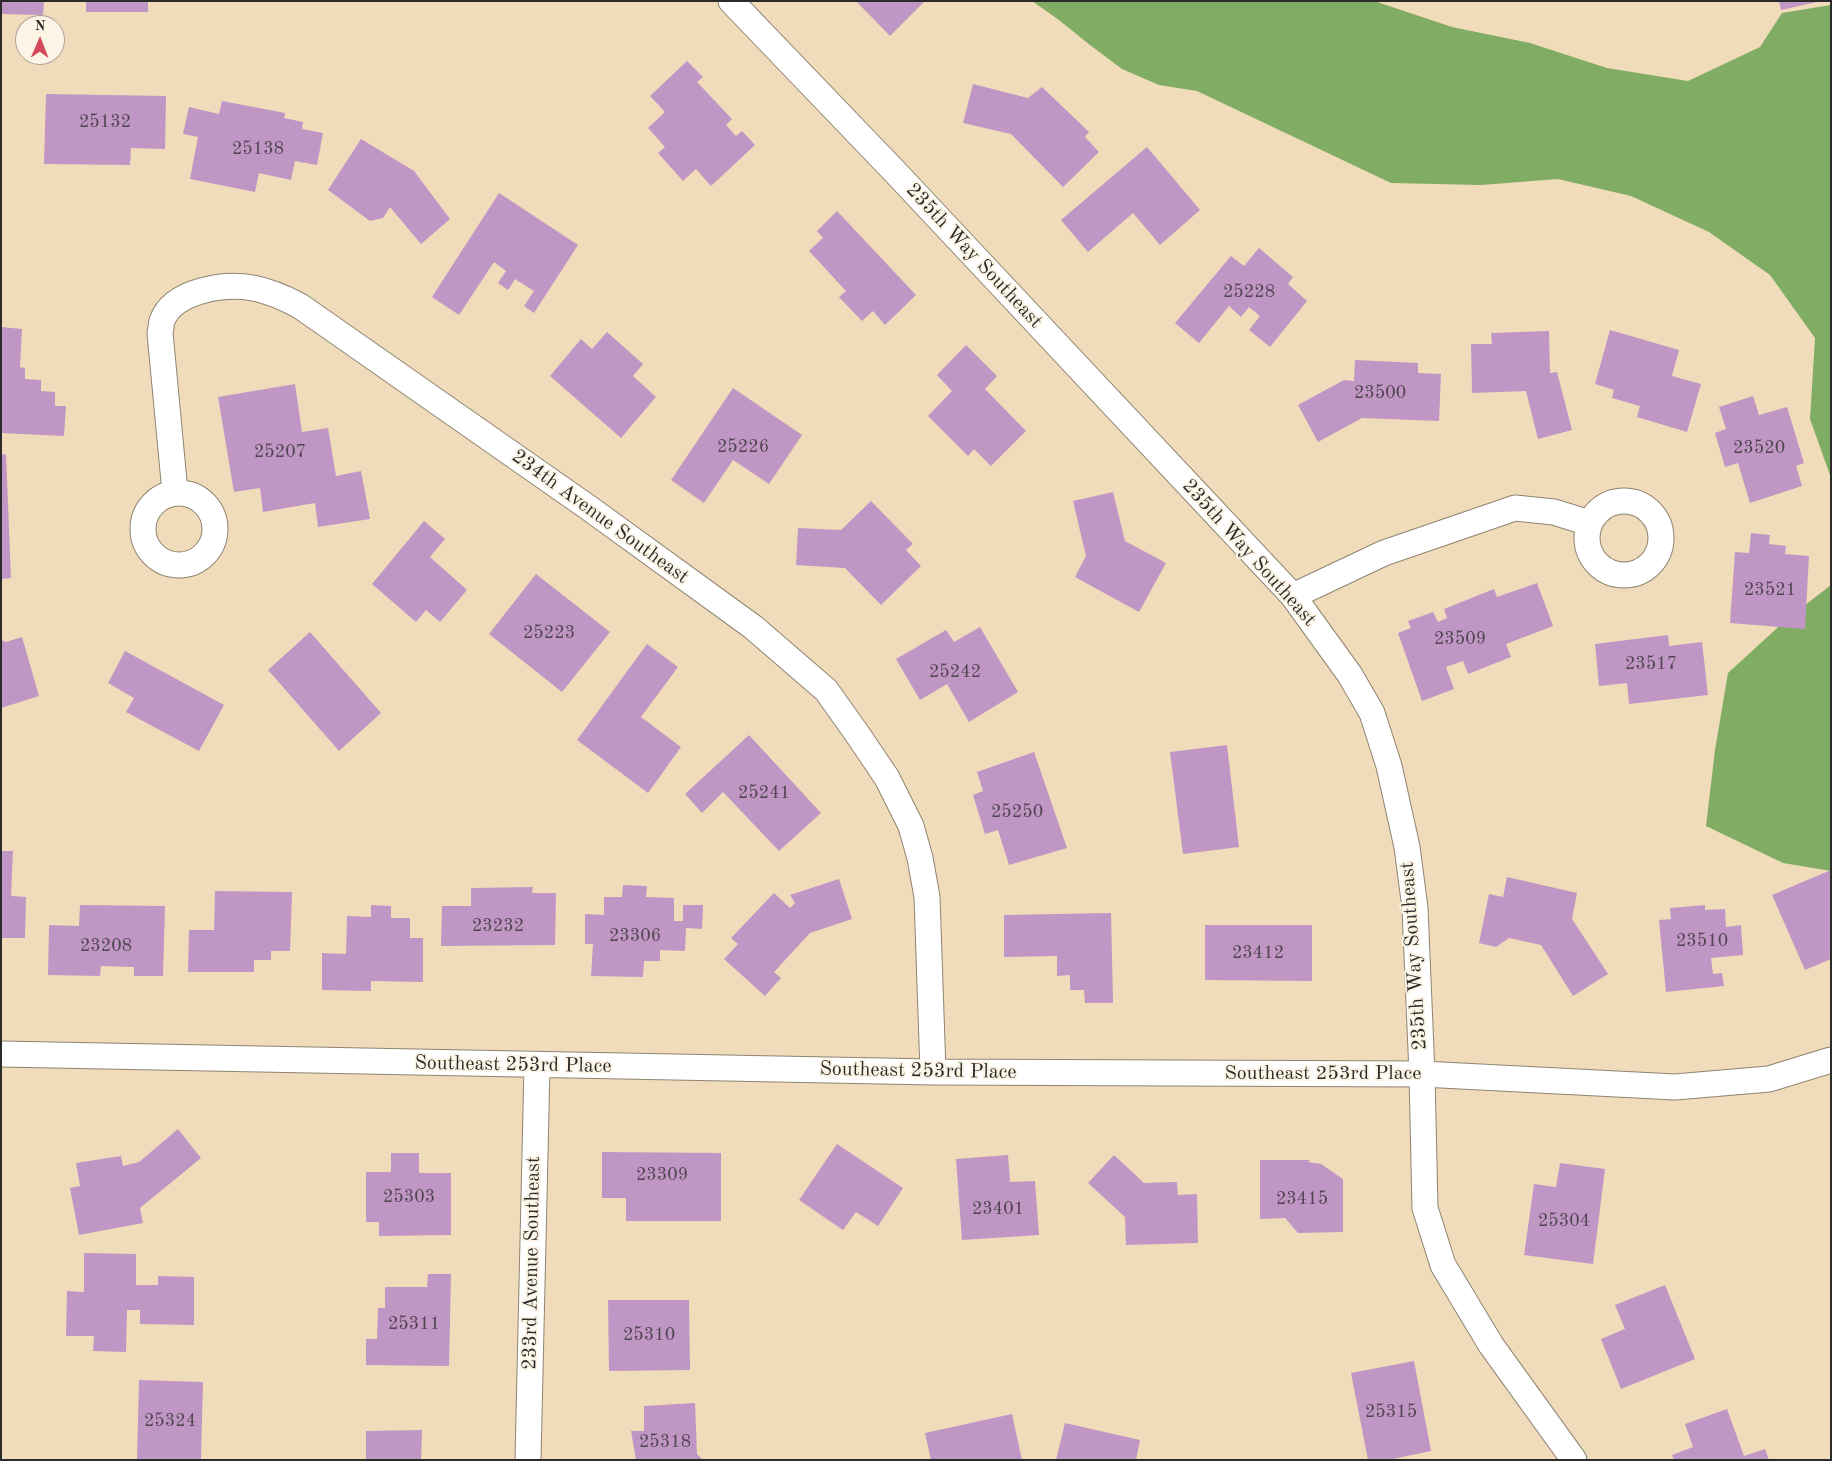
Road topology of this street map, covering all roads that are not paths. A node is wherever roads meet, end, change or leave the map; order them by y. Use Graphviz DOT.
graph roads {
  1 [pos="731,1"];
  2 [pos="175,492"];
  3 [pos="1589,523"];
  4 [pos="1292,596"];
  5 [pos="1,1054"];
  6 [pos="1831,1060"];
  7 [pos="537,1066"];
  8 [pos="934,1072"];
  9 [pos="1422,1074"];
  10 [pos="528,1460"];
  11 [pos="1574,1460"];
  1 -- 4 [label="street, 235th Way Southeast"];
  2 -- 8 [label="street, 234th Avenue Southeast"];
  3 -- 4 [label="street"];
  4 -- 9 [label="street, 235th Way Southeast"];
  5 -- 7 [label="street, Southeast 253rd Place"];
  6 -- 9 [label="street, Southeast 253rd Place"];
  7 -- 8 [label="street, Southeast 253rd Place"];
  7 -- 10 [label="street, 233rd Avenue Southeast"];
  8 -- 9 [label="street, Southeast 253rd Place"];
  9 -- 11 [label="street, 235th Way Southeast"];
}
